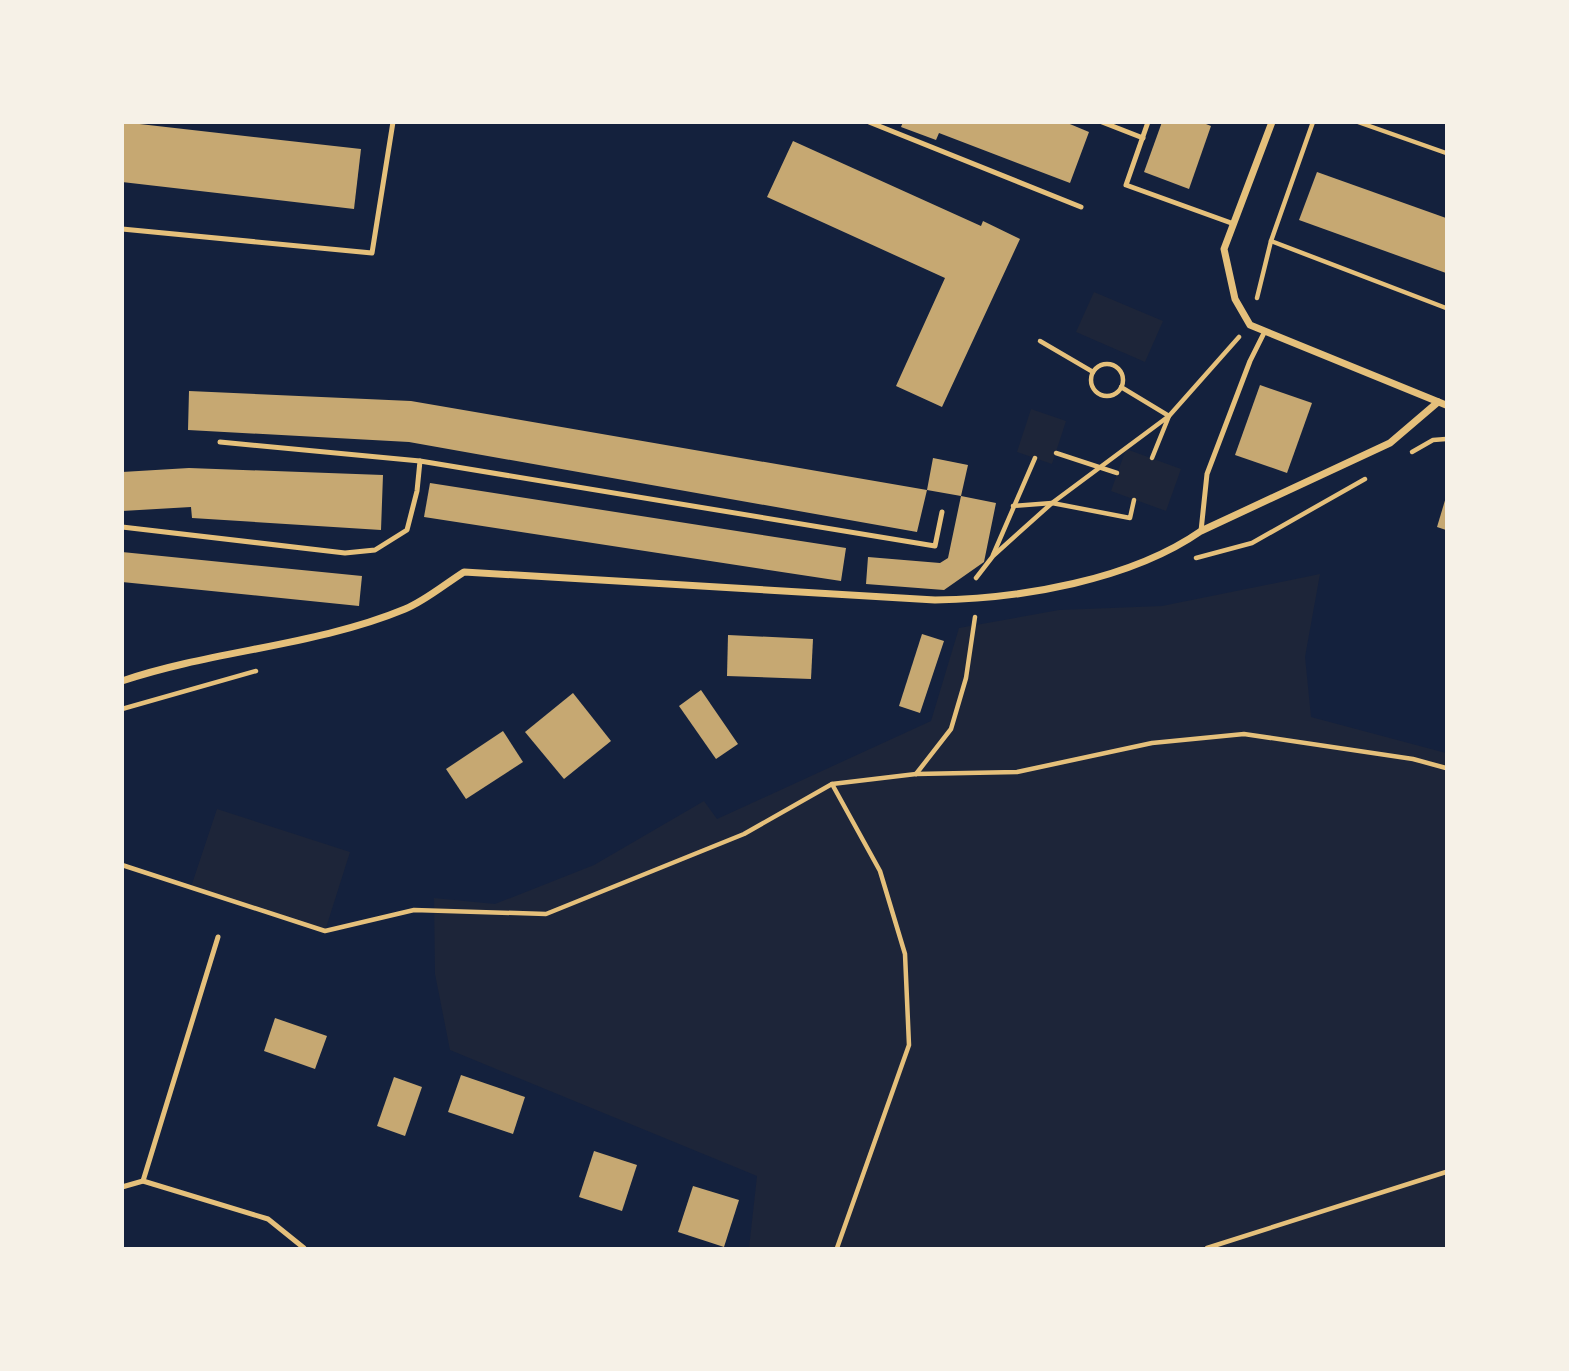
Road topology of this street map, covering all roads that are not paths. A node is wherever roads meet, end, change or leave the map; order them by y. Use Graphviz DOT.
graph roads {
  1 [pos="393,122"];
  2 [pos="869,122"];
  3 [pos="1102,122"];
  4 [pos="1148,122"];
  5 [pos="1272,122"];
  6 [pos="1143,138"];
  7 [pos="1081,207"];
  8 [pos="1234,224"];
  9 [pos="122,229"];
  10 [pos="1264,333"];
  11 [pos="1438,402"];
  12 [pos="1447,405"];
  13 [pos="219,442"];
  14 [pos="420,461"];
  15 [pos="942,512"];
  16 [pos="122,527"];
  17 [pos="1201,531"];
  18 [pos="122,681"];
  19 [pos="218,937"];
  20 [pos="143,1181"];
  21 [pos="122,1187"];
  22 [pos="304,1248"];
  1 -- 9 [label="lane"];
  2 -- 7 [label="lane"];
  3 -- 6 [label="lane"];
  4 -- 6 [label="lane"];
  5 -- 8 [label="street"];
  6 -- 8 [label="lane"];
  8 -- 10 [label="street"];
  10 -- 11 [label="street"];
  10 -- 17 [label="lane"];
  11 -- 12 [label="street"];
  11 -- 17 [label="street"];
  13 -- 14 [label="lane"];
  14 -- 15 [label="lane"];
  14 -- 16 [label="lane"];
  17 -- 18 [label="street"];
  19 -- 20 [label="lane"];
  20 -- 21 [label="lane"];
  20 -- 22 [label="lane"];
}
